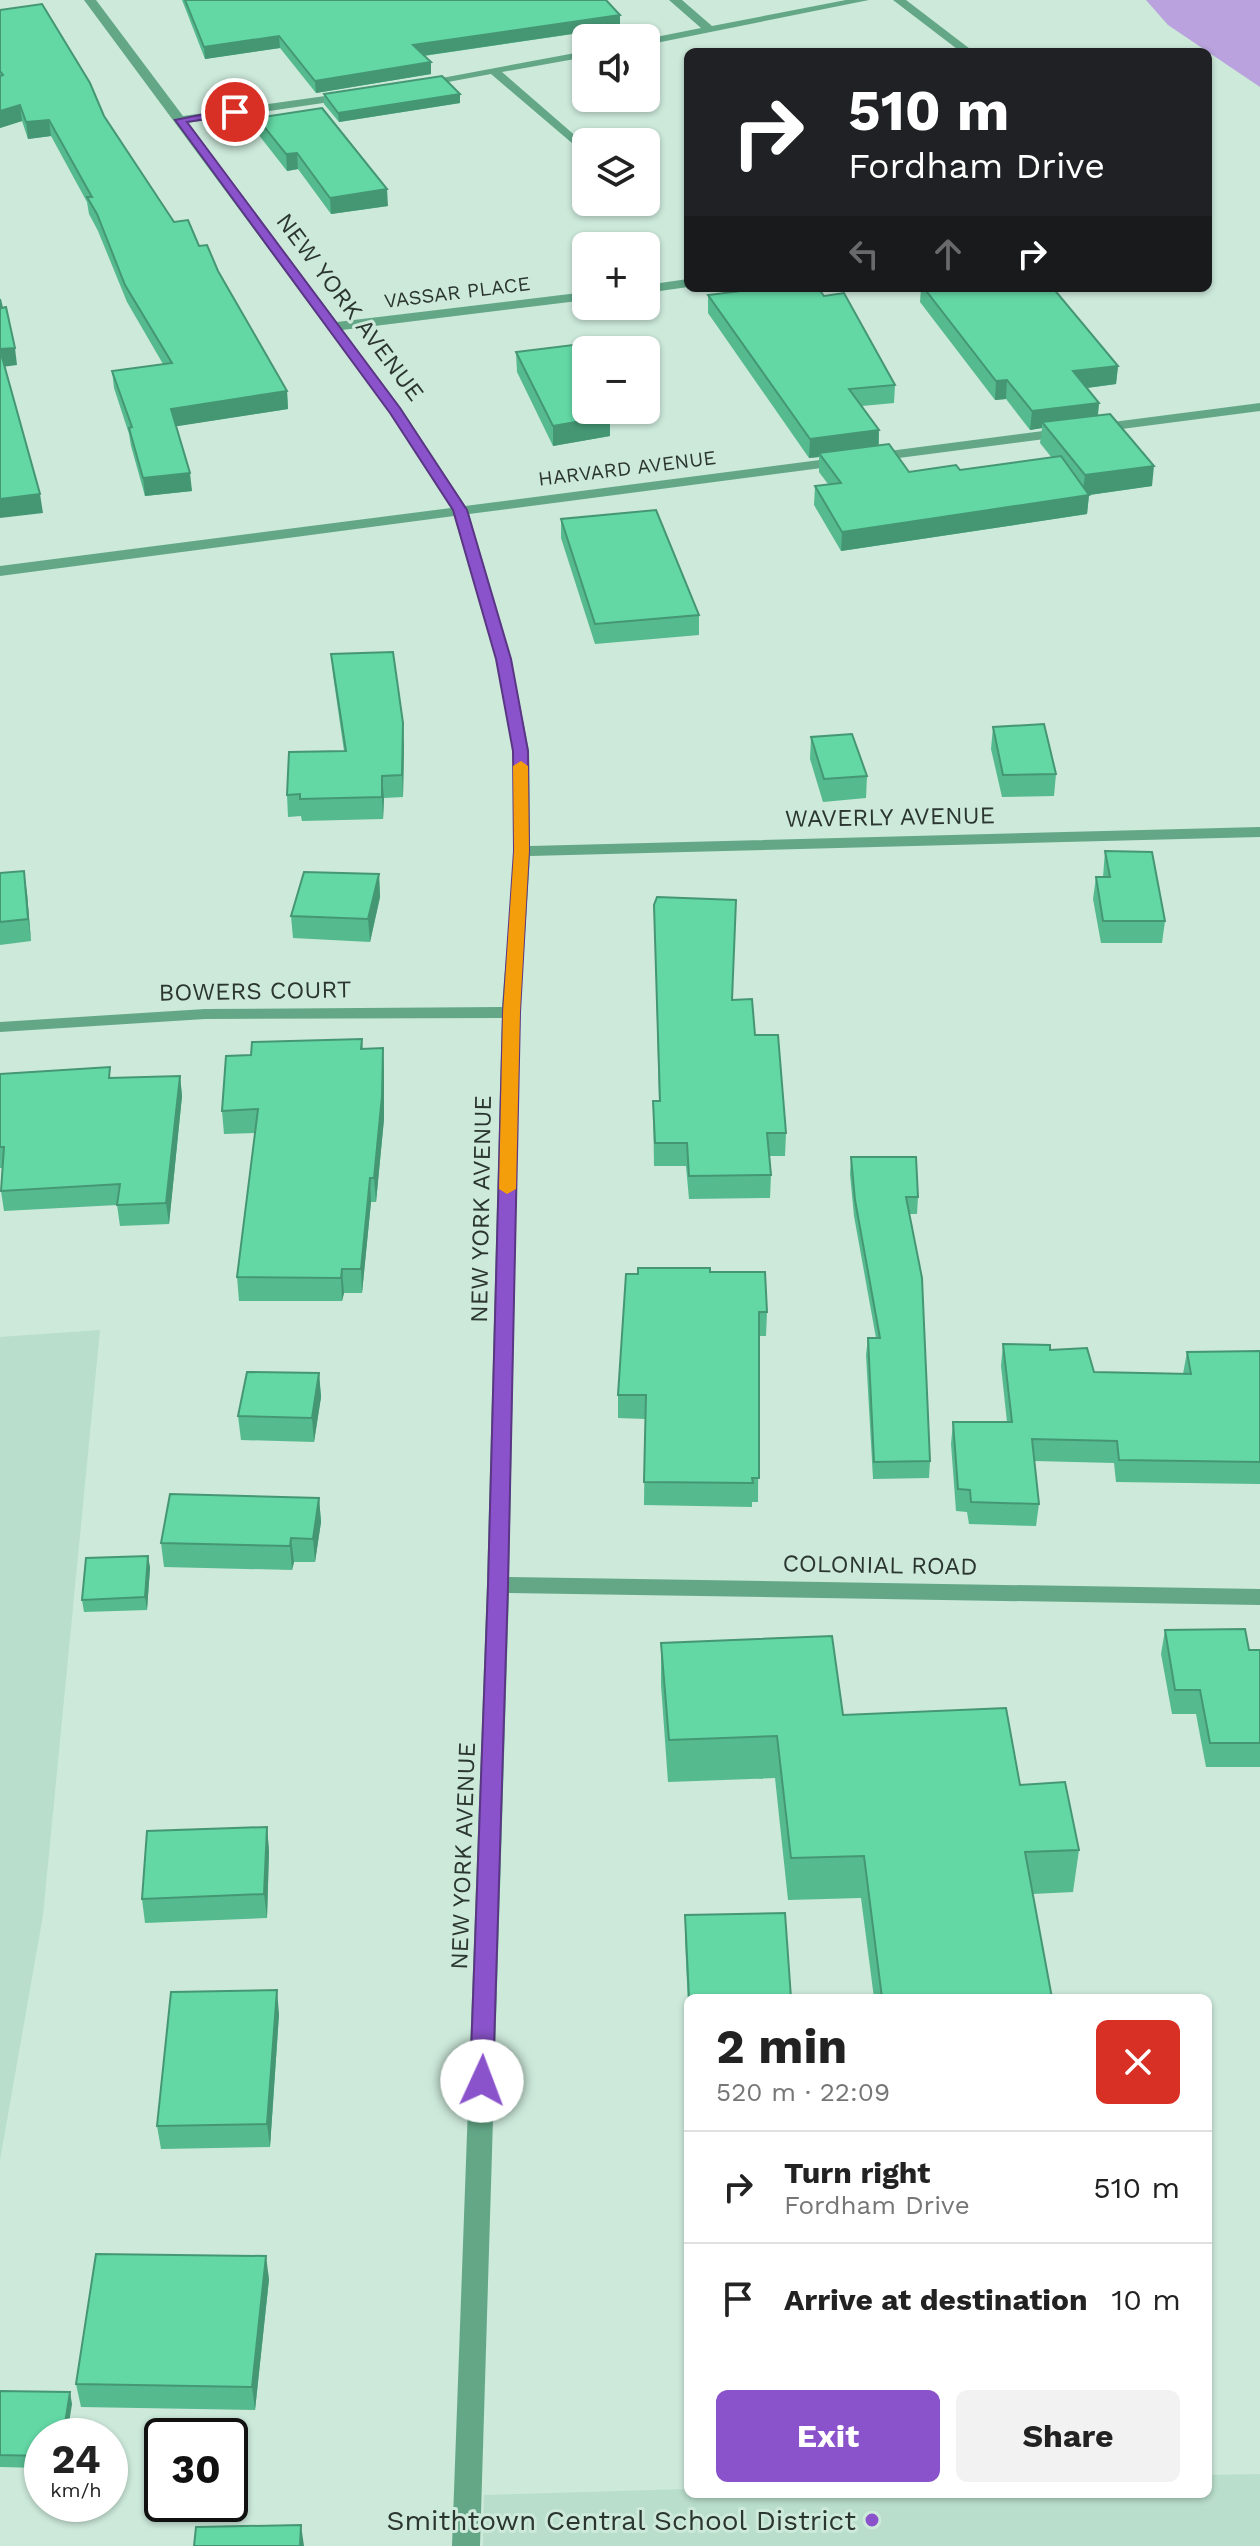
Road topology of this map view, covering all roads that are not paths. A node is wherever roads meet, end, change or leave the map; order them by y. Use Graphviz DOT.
graph roads {
  1 [pos="90,0"];
  2 [pos="675,0"];
  3 [pos="863,0"];
  4 [pos="899,0"];
  5 [pos="710,30"];
  6 [pos="660,39"];
  7 [pos="963,48"];
  8 [pos="572,57"];
  9 [pos="494,71"];
  10 [pos="404,86"];
  11 [pos="359,93"];
  12 [pos="180,120"];
  13 [pos="572,139"];
  14 [pos="684,284"];
  15 [pos="660,287"];
  16 [pos="572,298"];
  17 [pos="333,327"];
  18 [pos="1260,407"];
  19 [pos="460,510"];
  20 [pos="0,571"];
  21 [pos="1260,832"];
  22 [pos="522,851"];
  23 [pos="511,1012"];
  24 [pos="0,1027"];
  25 [pos="498,1585"];
  26 [pos="1260,1597"];
  27 [pos="466,2546"];
  1 -- 12 [label="street, NEW YORK AVENUE"];
  2 -- 5 [label="street"];
  3 -- 5 [label="street"];
  4 -- 7 [label="street"];
  5 -- 6 [label="street"];
  8 -- 9 [label="street"];
  9 -- 10 [label="street"];
  9 -- 13 [label="street"];
  11 -- 12 [label="street"];
  12 -- 17 [label="street, NEW YORK AVENUE"];
  14 -- 15 [label="street"];
  16 -- 17 [label="street, VASSAR PLACE"];
  17 -- 19 [label="street, NEW YORK AVENUE"];
  18 -- 19 [label="street, HARVARD AVENUE"];
  19 -- 20 [label="street, HARVARD AVENUE"];
  19 -- 22 [label="street, NEW YORK AVENUE"];
  21 -- 22 [label="street, WAVERLY AVENUE"];
  22 -- 23 [label="street, NEW YORK AVENUE"];
  23 -- 24 [label="street, BOWERS COURT"];
  23 -- 25 [label="street, NEW YORK AVENUE"];
  25 -- 26 [label="street, COLONIAL ROAD"];
  25 -- 27 [label="street, NEW YORK AVENUE"];
}
